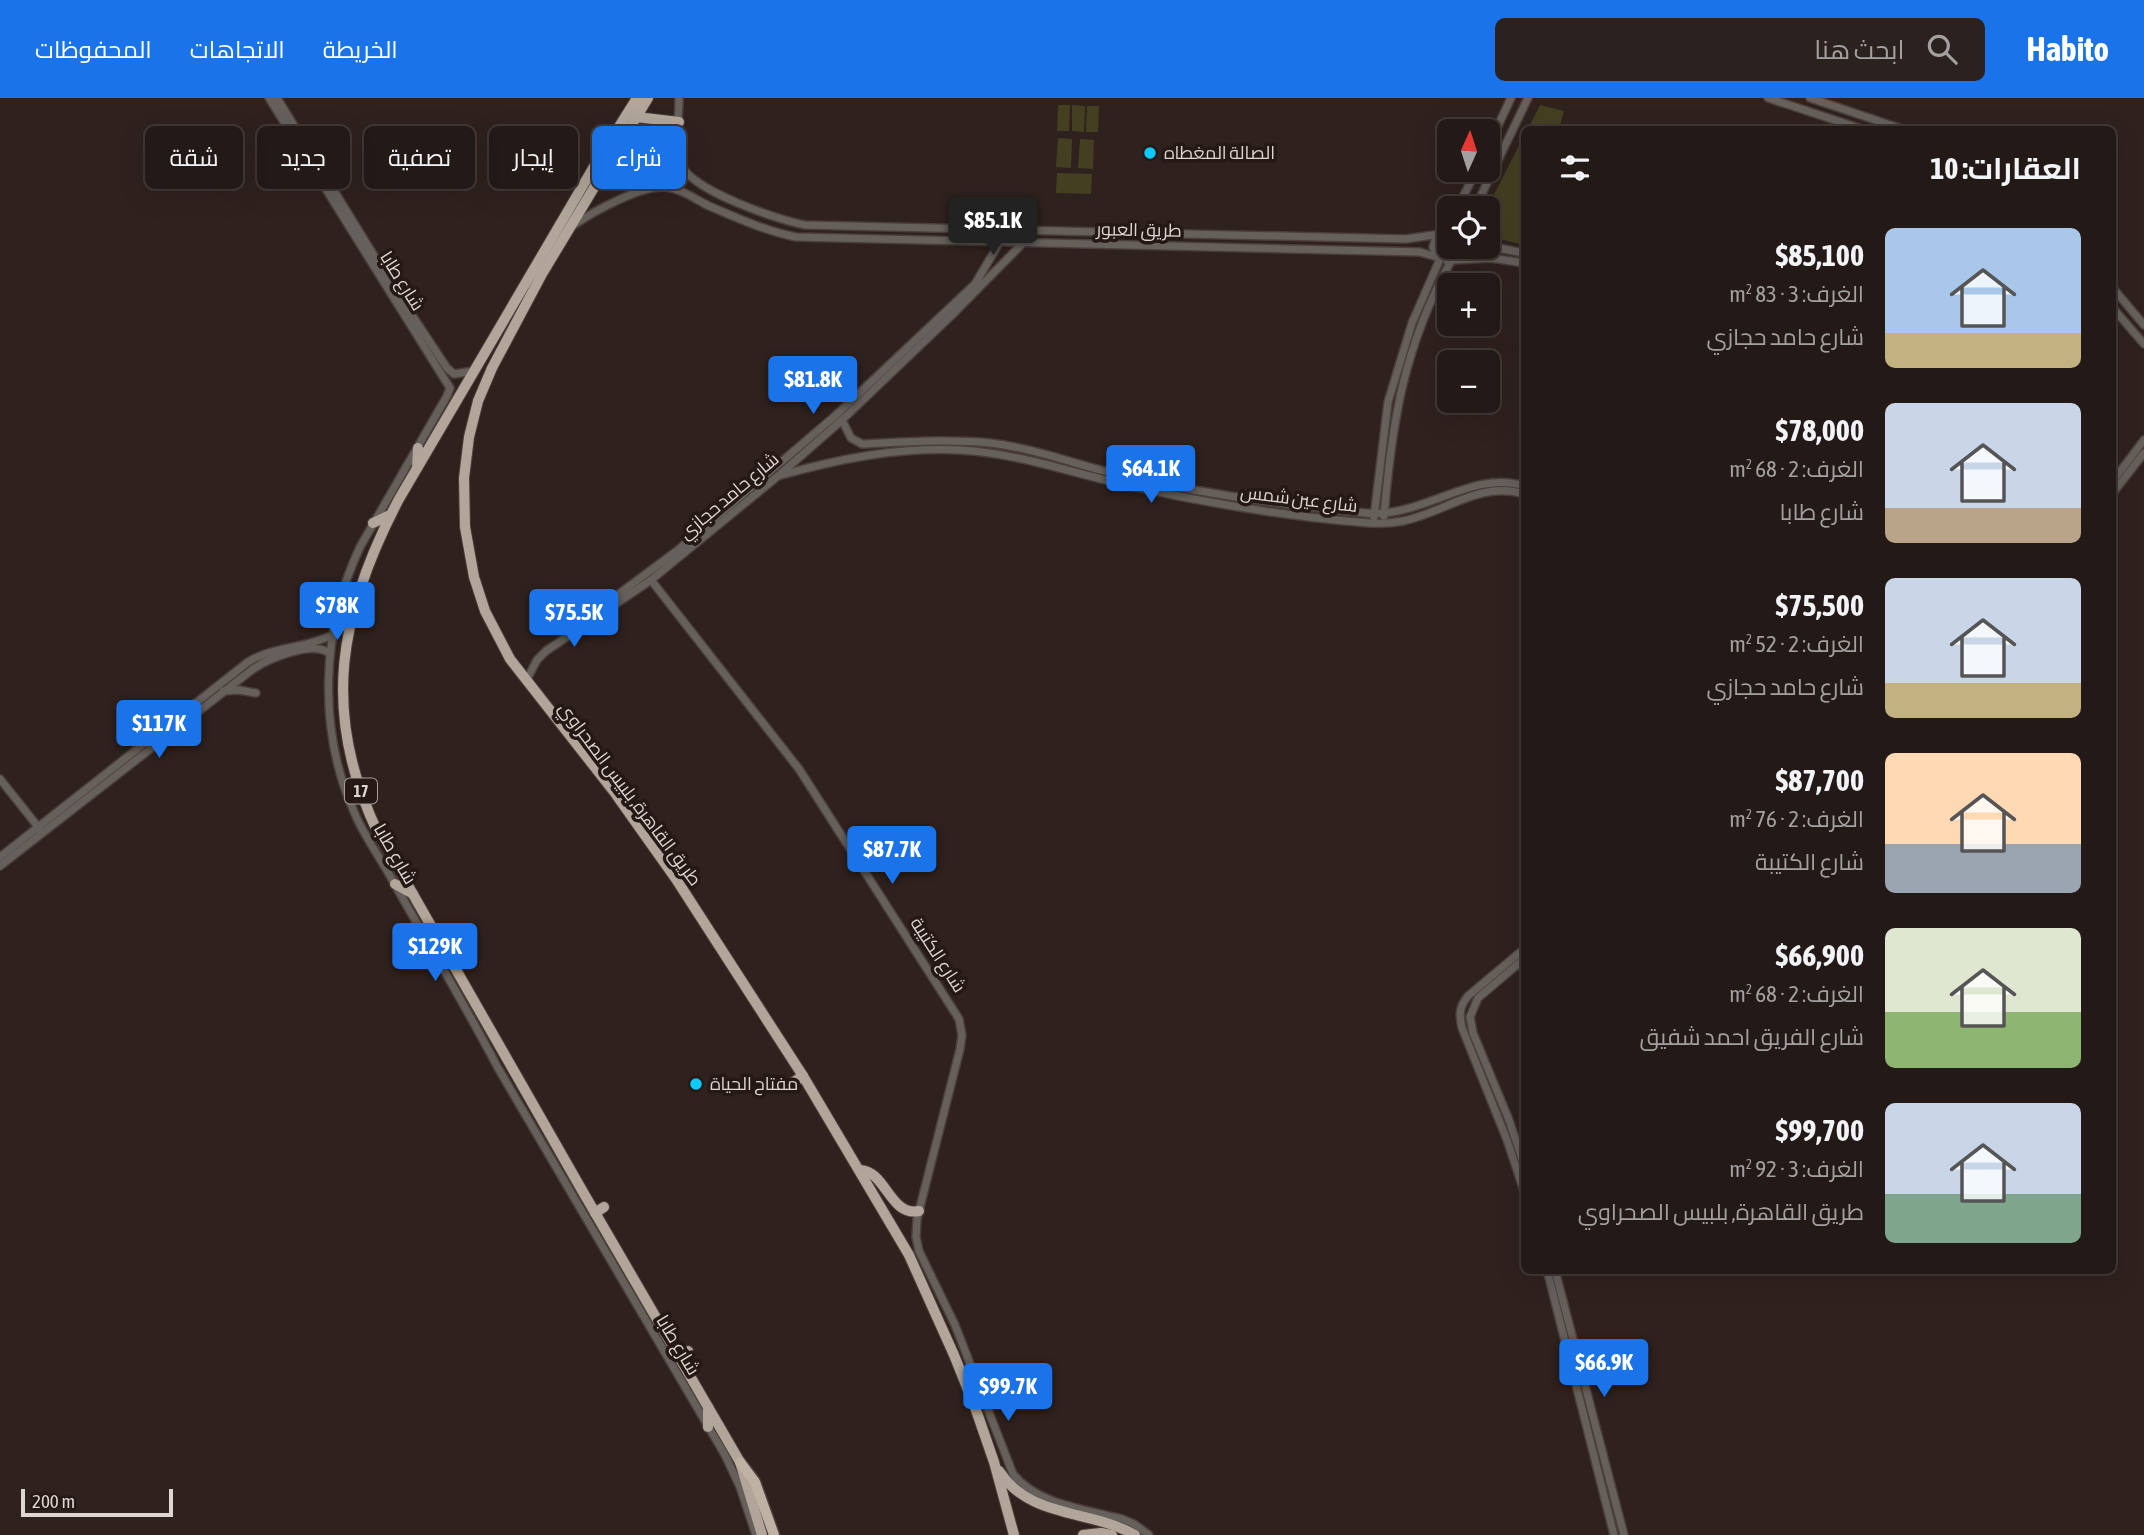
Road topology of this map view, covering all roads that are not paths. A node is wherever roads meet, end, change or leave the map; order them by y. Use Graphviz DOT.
graph roads {
  1 [pos="269,98"];
  2 [pos="277,98"];
  3 [pos="637,98"];
  4 [pos="648,98"];
  5 [pos="679,98"];
  6 [pos="1511,98"];
  7 [pos="1528,98"];
  8 [pos="1768,98"];
  9 [pos="1810,98"];
  10 [pos="636,117"];
  11 [pos="1500,121"];
  12 [pos="679,122"];
  13 [pos="1853,126"];
  14 [pos="1893,126"];
  15 [pos="690,178"];
  16 [pos="681,192"];
  17 [pos="1481,196"];
  18 [pos="1007,230"];
  19 [pos="1023,230"];
  20 [pos="566,232"];
  21 [pos="1437,233"];
  22 [pos="1437,236"];
  23 [pos="998,243"];
  24 [pos="1023,243"];
  25 [pos="1500,248"];
  26 [pos="1521,252"];
  27 [pos="1437,254"];
  28 [pos="1437,257"];
  29 [pos="1439,259"];
  30 [pos="1446,259"];
  31 [pos="1453,260"];
  32 [pos="1521,263"];
  33 [pos="2116,292"];
  34 [pos="2116,312"];
  35 [pos="2144,325"];
  36 [pos="2144,344"];
  37 [pos="444,369"];
  38 [pos="475,370"];
  39 [pos="842,420"];
  40 [pos="2144,440"];
  41 [pos="418,447"];
  42 [pos="2144,453"];
  43 [pos="417,470"];
  44 [pos="778,476"];
  45 [pos="2116,477"];
  46 [pos="1521,484"];
  47 [pos="2116,489"];
  48 [pos="1521,493"];
  49 [pos="1374,514"];
  50 [pos="1384,514"];
  51 [pos="391,515"];
  52 [pos="373,523"];
  53 [pos="1373,524"];
  54 [pos="1384,524"];
  55 [pos="651,580"];
  56 [pos="613,602"];
  57 [pos="332,635"];
  58 [pos="318,644"];
  59 [pos="330,654"];
  60 [pos="526,681"];
  61 [pos="222,691"];
  62 [pos="256,693"];
  63 [pos="0,779"];
  64 [pos="39,828"];
  65 [pos="0,858"];
  66 [pos="0,866"];
  67 [pos="395,884"];
  68 [pos="414,894"];
  69 [pos="1521,953"];
  70 [pos="1521,960"];
  71 [pos="1514,962"];
  72 [pos="803,1076"];
  73 [pos="792,1083"];
  74 [pos="554,1112"];
  75 [pos="543,1119"];
  76 [pos="1509,1120"];
  77 [pos="1500,1124"];
  78 [pos="1515,1136"];
  79 [pos="1507,1140"];
  80 [pos="1521,1155"];
  81 [pos="860,1170"];
  82 [pos="1521,1182"];
  83 [pos="919,1211"];
  84 [pos="1548,1274"];
  85 [pos="1556,1274"];
  86 [pos="708,1406"];
  87 [pos="708,1427"];
  88 [pos="740,1462"];
  89 [pos="994,1462"];
  90 [pos="756,1535"];
  91 [pos="762,1535"];
  92 [pos="774,1535"];
  93 [pos="1014,1535"];
  94 [pos="1083,1535"];
  95 [pos="1112,1535"];
  96 [pos="1135,1535"];
  97 [pos="1149,1535"];
  98 [pos="1614,1535"];
  99 [pos="1624,1535"];
  1 -- 37 [label="street, شارع طابا"];
  2 -- 37 [label="street, شارع طابا"];
  3 -- 38 [label="highway, 17"];
  4 -- 10 [label="highway, طريق القاهرة, بلبيس الصحراوي"];
  5 -- 12 [label="street"];
  6 -- 11 [label="street"];
  7 -- 17 [label="street"];
  8 -- 13 [label="street"];
  9 -- 14 [label="street"];
  10 -- 12 [label="highway"];
  10 -- 20 [label="highway, طريق القاهرة, بلبيس الصحراوي"];
  12 -- 15 [label="street"];
  15 -- 16 [label="street"];
  15 -- 18 [label="street, طريق العبور"];
  16 -- 20 [label="street, طريق العبور"];
  16 -- 23 [label="street, طريق العبور"];
  18 -- 19 [label="street, طريق العبور"];
  18 -- 23 [label="street, شارع حامد حجازي"];
  19 -- 21 [label="street, طريق العبور"];
  19 -- 24 [label="street"];
  20 -- 60 [label="highway, طريق القاهرة, بلبيس الصحراوي"];
  22 -- 27 [label="street"];
  23 -- 24 [label="street, طريق العبور"];
  23 -- 56 [label="street, شارع حامد حجازي"];
  24 -- 28 [label="street, طريق العبور"];
  24 -- 39 [label="street, شارع حامد حجازي"];
  25 -- 26 [label="street"];
  29 -- 49 [label="street"];
  30 -- 31 [label="street, طريق العبور"];
  31 -- 32 [label="street"];
  31 -- 50 [label="street"];
  33 -- 35 [label="street"];
  34 -- 36 [label="street"];
  37 -- 38 [label="street"];
  37 -- 41 [label="street, شارع طابا"];
  38 -- 43 [label="highway, 17"];
  39 -- 44 [label="street, شارع حامد حجازي"];
  39 -- 49 [label="street, شارع عين شمس"];
  40 -- 45 [label="street"];
  41 -- 43 [label="highway"];
  41 -- 52 [label="street, شارع طابا"];
  42 -- 47 [label="street"];
  43 -- 51 [label="highway, 17"];
  44 -- 53 [label="street, شارع عين شمس"];
  44 -- 55 [label="street, شارع حامد حجازي"];
  46 -- 50 [label="street, شارع عين شمس"];
  48 -- 54 [label="street, شارع عين شمس"];
  49 -- 50 [label="street, شارع عين شمس"];
  49 -- 53 [label="street"];
  50 -- 54 [label="street"];
  51 -- 52 [label="highway"];
  51 -- 68 [label="highway, 17"];
  52 -- 57 [label="street, شارع طابا"];
  53 -- 54 [label="street, شارع عين شمس"];
  55 -- 56 [label="street, شارع حامد حجازي"];
  55 -- 83 [label="street, شارع الكتيبة"];
  56 -- 60 [label="street, شارع حامد حجازي"];
  57 -- 58 [label="street"];
  57 -- 59 [label="street, شارع طابا"];
  58 -- 59 [label="street"];
  58 -- 61 [label="street"];
  58 -- 64 [label="street"];
  59 -- 67 [label="street, شارع طابا"];
  60 -- 72 [label="highway, طريق القاهرة, بلبيس الصحراوي"];
  61 -- 62 [label="street"];
  61 -- 66 [label="street"];
  63 -- 64 [label="street"];
  64 -- 65 [label="street"];
  67 -- 68 [label="highway"];
  67 -- 87 [label="street, شارع طابا"];
  68 -- 75 [label="highway, 17"];
  69 -- 71 [label="street"];
  70 -- 71 [label="street"];
  71 -- 76 [label="street"];
  71 -- 77 [label="street"];
  72 -- 73 [label="highway"];
  72 -- 81 [label="highway, طريق القاهرة, بلبيس الصحراوي"];
  74 -- 75 [label="highway"];
  75 -- 86 [label="highway, 17"];
  76 -- 77 [label="street"];
  76 -- 78 [label="street"];
  77 -- 79 [label="street"];
  78 -- 79 [label="street"];
  78 -- 80 [label="street"];
  79 -- 82 [label="street"];
  81 -- 83 [label="highway"];
  81 -- 89 [label="highway, طريق القاهرة, بلبيس الصحراوي"];
  83 -- 97 [label="street, شارع الكتيبة"];
  84 -- 98 [label="street"];
  85 -- 99 [label="street"];
  86 -- 87 [label="highway"];
  86 -- 88 [label="highway, 17"];
  87 -- 90 [label="street, شارع طابا"];
  88 -- 91 [label="highway"];
  88 -- 92 [label="highway"];
  89 -- 93 [label="highway, طريق القاهرة, بلبيس الصحراوي"];
  89 -- 96 [label="highway"];
  94 -- 95 [label="highway"];
}
